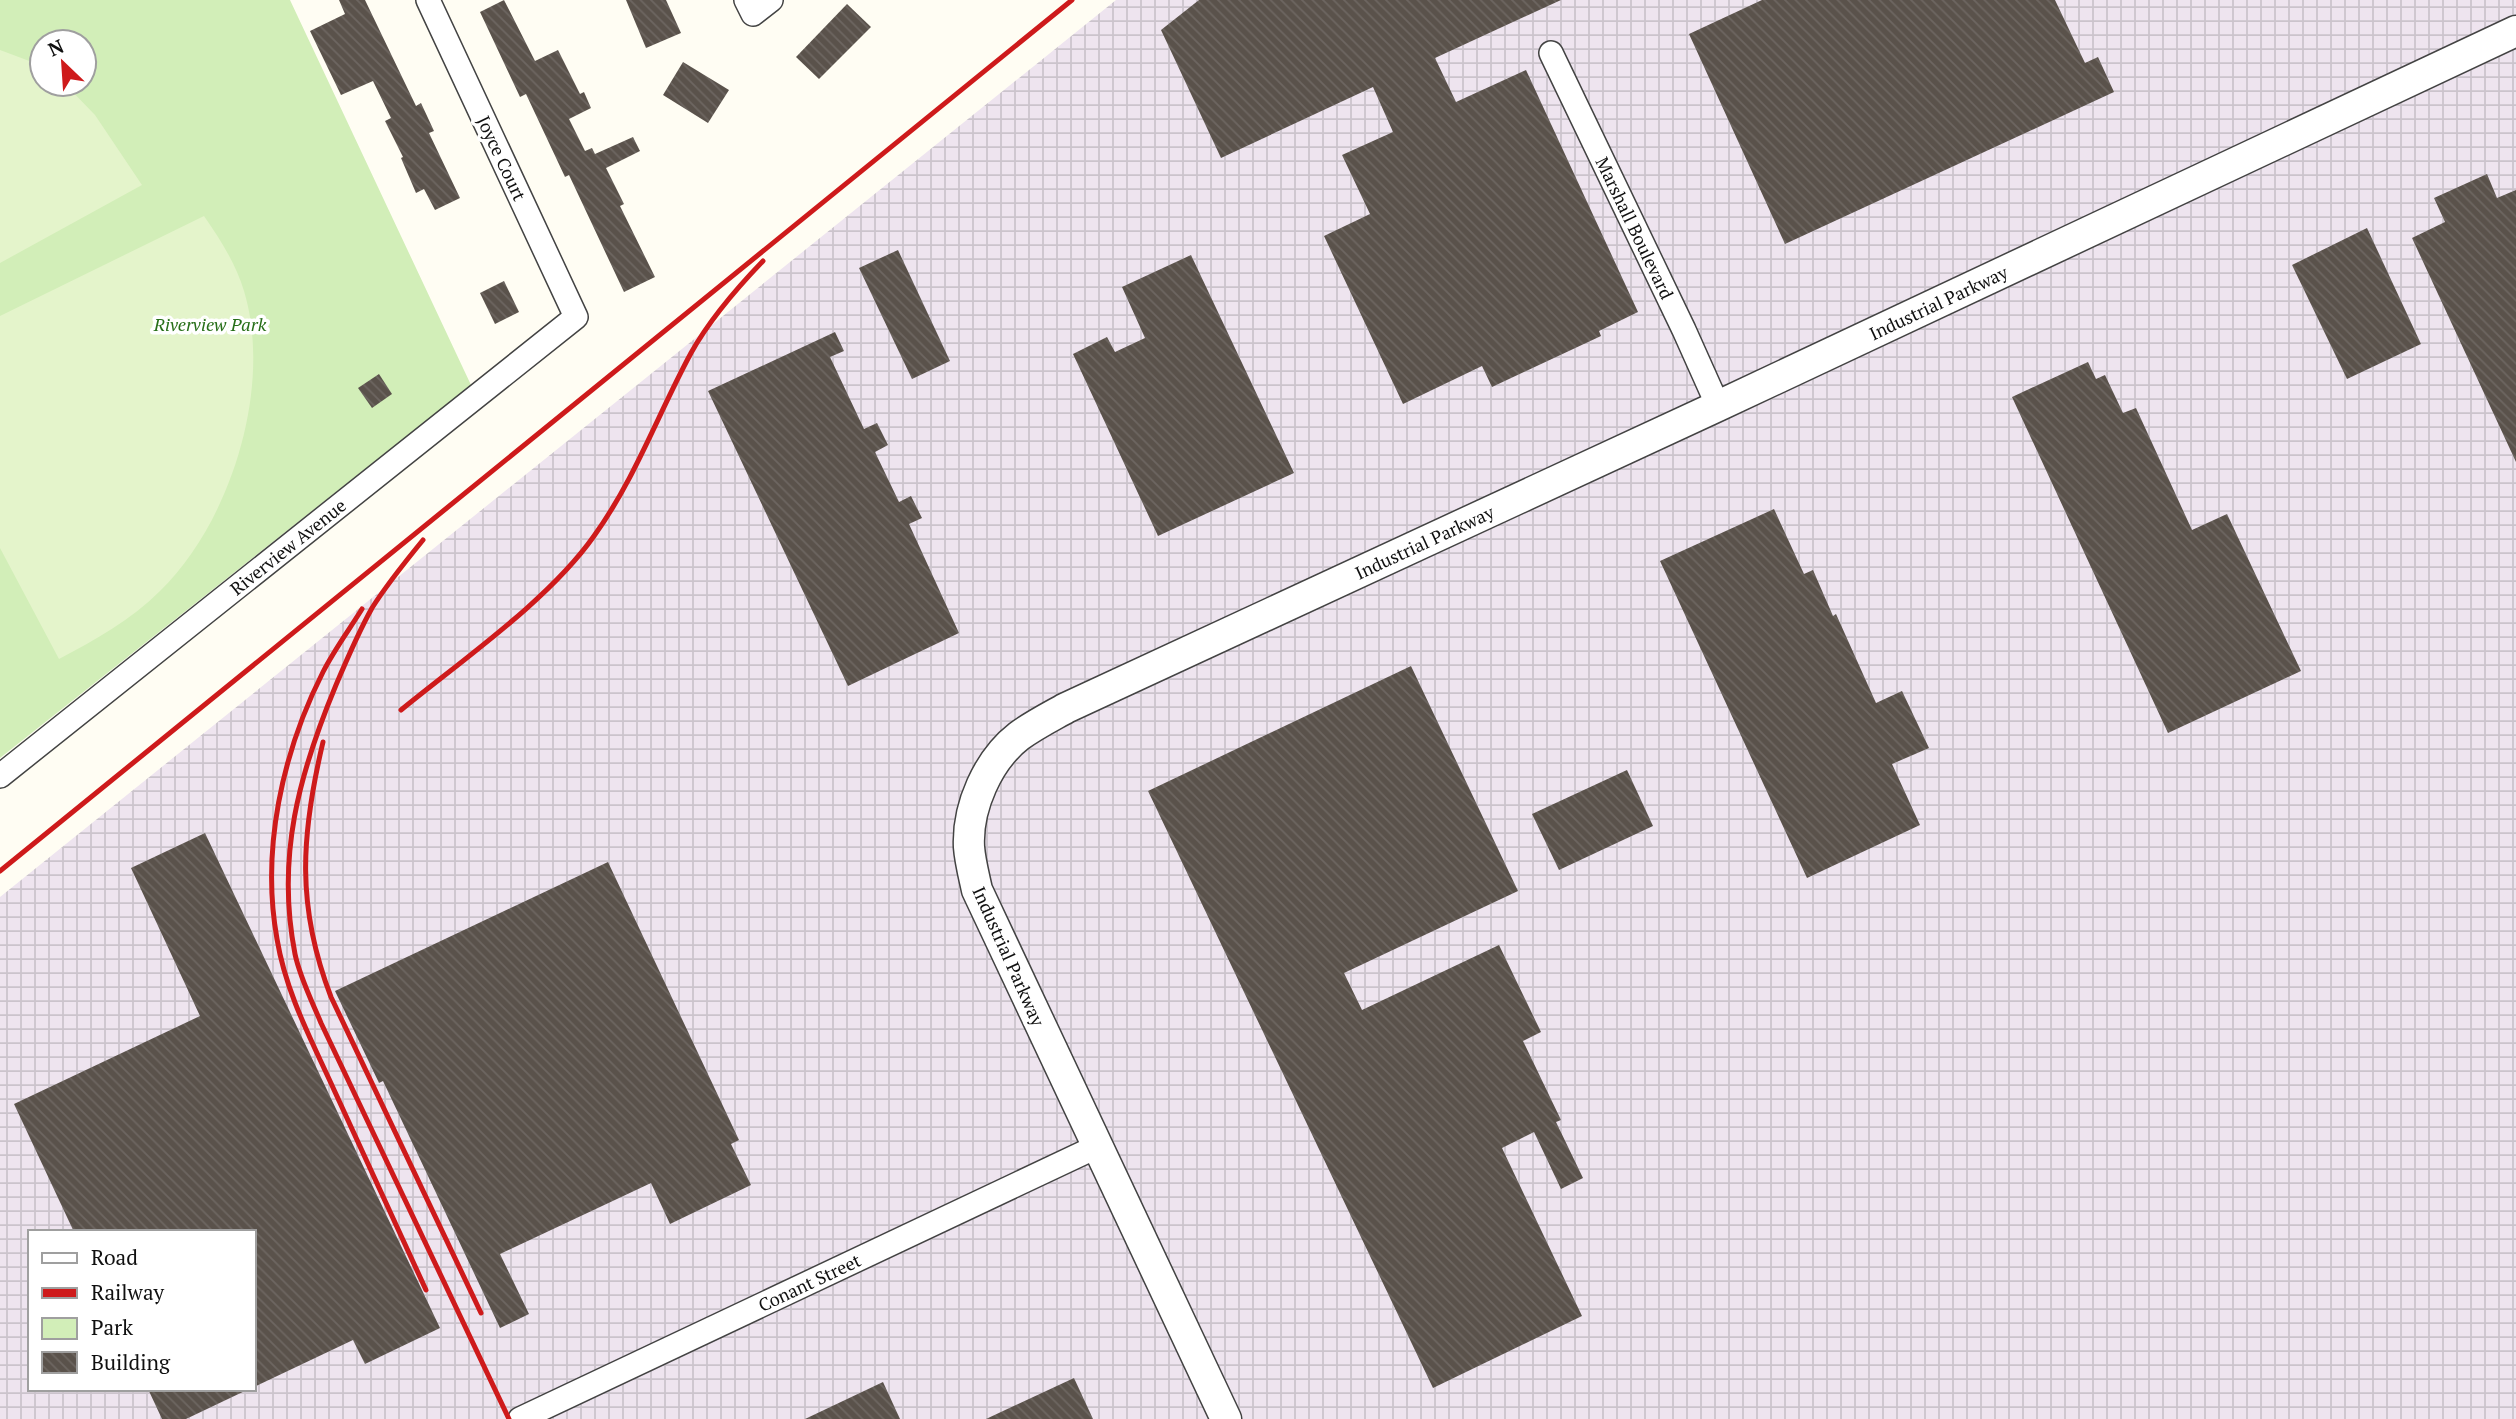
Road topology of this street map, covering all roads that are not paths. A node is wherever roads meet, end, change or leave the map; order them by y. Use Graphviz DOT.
graph roads {
  1 [pos="428,0"];
  2 [pos="771,0"];
  3 [pos="749,7"];
  4 [pos="2516,31"];
  5 [pos="1551,53"];
  6 [pos="576,317"];
  7 [pos="1718,406"];
  8 [pos="0,776"];
  9 [pos="1098,1146"];
  10 [pos="520,1419"];
  11 [pos="1226,1419"];
  1 -- 6 [label="street, Joyce Court"];
  2 -- 3 [label="street"];
  4 -- 7 [label="street, Industrial Parkway"];
  5 -- 7 [label="street, Marshall Boulevard"];
  6 -- 8 [label="street, Riverview Avenue"];
  7 -- 9 [label="street, Industrial Parkway"];
  9 -- 10 [label="street, Conant Street"];
  9 -- 11 [label="street, Industrial Parkway"];
}
